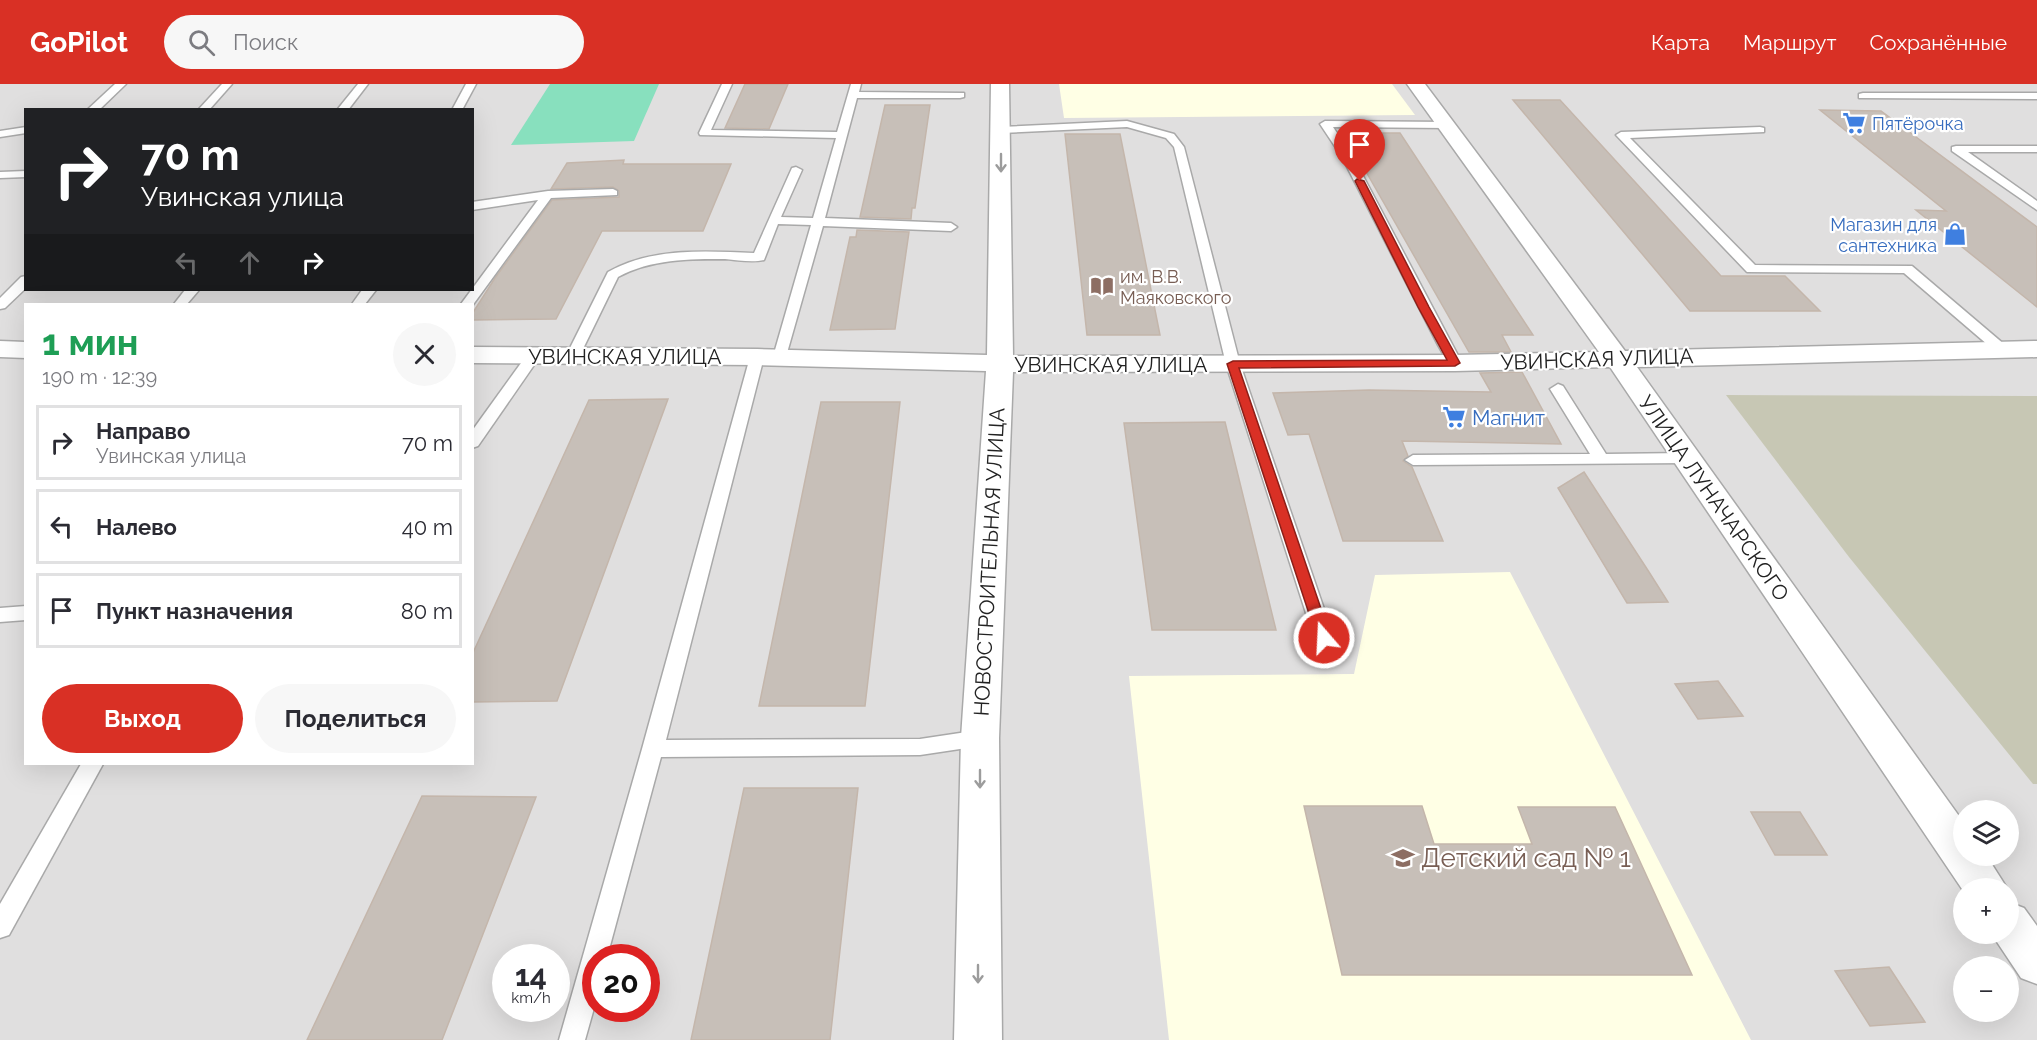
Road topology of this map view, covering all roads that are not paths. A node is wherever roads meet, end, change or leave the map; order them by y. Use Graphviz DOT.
graph roads {
  1 [pos="121,84"];
  2 [pos="227,84"];
  3 [pos="363,84"];
  4 [pos="471,84"];
  5 [pos="727,84"];
  6 [pos="1000,84"];
  7 [pos="1416,84"];
  8 [pos="2027,84"];
  9 [pos="854,89"];
  10 [pos="2037,94"];
  11 [pos="960,95"];
  12 [pos="1863,96"];
  13 [pos="94,108"];
  14 [pos="205,108"];
  15 [pos="344,108"];
  16 [pos="458,108"];
  17 [pos="1448,125"];
  18 [pos="24,130"];
  19 [pos="1001,130"];
  20 [pos="1760,130"];
  21 [pos="0,134"];
  22 [pos="842,135"];
  23 [pos="2037,149"];
  24 [pos="24,161"];
  25 [pos="796,170"];
  26 [pos="24,174"];
  27 [pos="3,175"];
  28 [pos="613,193"];
  29 [pos="548,195"];
  30 [pos="474,206"];
  31 [pos="2037,206"];
  32 [pos="773,220"];
  33 [pos="818,220"];
  34 [pos="951,227"];
  35 [pos="24,282"];
  36 [pos="191,291"];
  37 [pos="368,291"];
  38 [pos="181,303"];
  39 [pos="359,303"];
  40 [pos="468,303"];
  41 [pos="0,305"];
  42 [pos="2000,348"];
  43 [pos="2037,349"];
  44 [pos="474,355"];
  45 [pos="534,355"];
  46 [pos="573,356"];
  47 [pos="769,357"];
  48 [pos="1617,358"];
  49 [pos="1455,363"];
  50 [pos="998,364"];
  51 [pos="1233,364"];
  52 [pos="1558,389"];
  53 [pos="474,440"];
  54 [pos="1601,458"];
  55 [pos="1686,458"];
  56 [pos="1413,460"];
  57 [pos="24,613"];
  58 [pos="0,615"];
  59 [pos="1324,638"];
  60 [pos="980,738"];
  61 [pos="653,749"];
  62 [pos="91,765"];
  63 [pos="1978,878"];
  64 [pos="0,927"];
  65 [pos="2019,938"];
  66 [pos="2037,963"];
  67 [pos="572,1040"];
  68 [pos="978,1040"];
  1 -- 13 [label="lane"];
  2 -- 14 [label="lane"];
  3 -- 15 [label="lane"];
  4 -- 16 [label="lane"];
  5 -- 22 [label="lane"];
  6 -- 19 [label="street, НОВОСТРОИТЕЛЬНАЯ УЛИЦА"];
  7 -- 17 [label="street, УЛИЦА ЛУНАЧАРСКОГО"];
  8 -- 10 [label="lane"];
  9 -- 11 [label="lane"];
  9 -- 22 [label="lane"];
  10 -- 12 [label="lane"];
  17 -- 48 [label="street, УЛИЦА ЛУНАЧАРСКОГО"];
  17 -- 49 [label="lane"];
  18 -- 21 [label="lane"];
  19 -- 50 [label="street, НОВОСТРОИТЕЛЬНАЯ УЛИЦА, one-way"];
  19 -- 51 [label="lane"];
  20 -- 42 [label="lane"];
  22 -- 33 [label="lane"];
  23 -- 31 [label="lane"];
  24 -- 27 [label="lane"];
  25 -- 32 [label="lane"];
  26 -- 27 [label="lane"];
  28 -- 29 [label="lane"];
  29 -- 30 [label="lane"];
  29 -- 40 [label="lane"];
  32 -- 33 [label="lane"];
  32 -- 46 [label="lane"];
  33 -- 34 [label="lane"];
  33 -- 47 [label="lane"];
  35 -- 41 [label="lane"];
  36 -- 38 [label="lane"];
  37 -- 39 [label="lane"];
  42 -- 43 [label="street, УВИНСКАЯ УЛИЦА"];
  42 -- 48 [label="street, УВИНСКАЯ УЛИЦА"];
  44 -- 45 [label="street, УВИНСКАЯ УЛИЦА"];
  45 -- 46 [label="street, УВИНСКАЯ УЛИЦА"];
  45 -- 53 [label="lane"];
  46 -- 47 [label="street, УВИНСКАЯ УЛИЦА"];
  47 -- 50 [label="street, УВИНСКАЯ УЛИЦА"];
  47 -- 61 [label="lane"];
  48 -- 49 [label="street, УВИНСКАЯ УЛИЦА"];
  48 -- 55 [label="street, УЛИЦА ЛУНАЧАРСКОГО"];
  49 -- 51 [label="street, УВИНСКАЯ УЛИЦА"];
  50 -- 51 [label="street, УВИНСКАЯ УЛИЦА"];
  50 -- 60 [label="street, НОВОСТРОИТЕЛЬНАЯ УЛИЦА"];
  51 -- 59 [label="lane"];
  52 -- 54 [label="lane"];
  54 -- 55 [label="lane"];
  54 -- 56 [label="lane"];
  55 -- 63 [label="street, УЛИЦА ЛУНАЧАРСКОГО"];
  57 -- 58 [label="lane"];
  60 -- 61 [label="lane"];
  60 -- 68 [label="street, НОВОСТРОИТЕЛЬНАЯ УЛИЦА, one-way"];
  61 -- 67 [label="lane"];
  62 -- 64 [label="lane"];
  65 -- 66 [label="street"];
}
